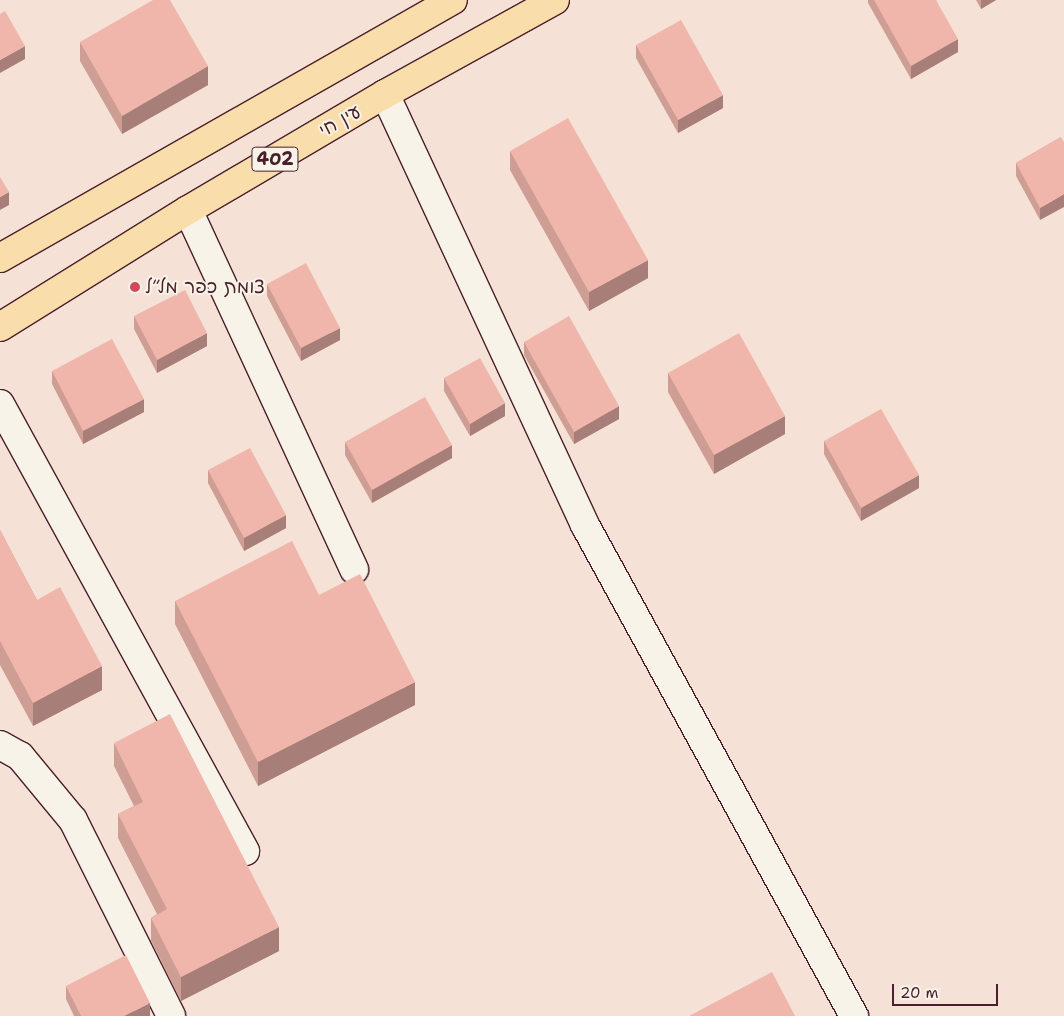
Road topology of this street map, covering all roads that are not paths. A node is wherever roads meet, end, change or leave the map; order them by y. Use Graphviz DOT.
graph roads {
  1 [pos="453,0"];
  2 [pos="555,0"];
  3 [pos="385,94"];
  4 [pos="188,210"];
  5 [pos="0,258"];
  6 [pos="0,327"];
  7 [pos="0,404"];
  8 [pos="354,570"];
  9 [pos="0,745"];
  10 [pos="245,852"];
  11 [pos="171,1016"];
  12 [pos="854,1016"];
  1 -- 5 [label="main road, 402"];
  2 -- 3 [label="main road, עין חי / 402"];
  3 -- 4 [label="main road, עין חי / 402"];
  3 -- 12 [label="lane"];
  4 -- 6 [label="main road, עין חי / 402"];
  4 -- 8 [label="lane"];
  7 -- 10 [label="lane"];
  9 -- 11 [label="lane"];
}
